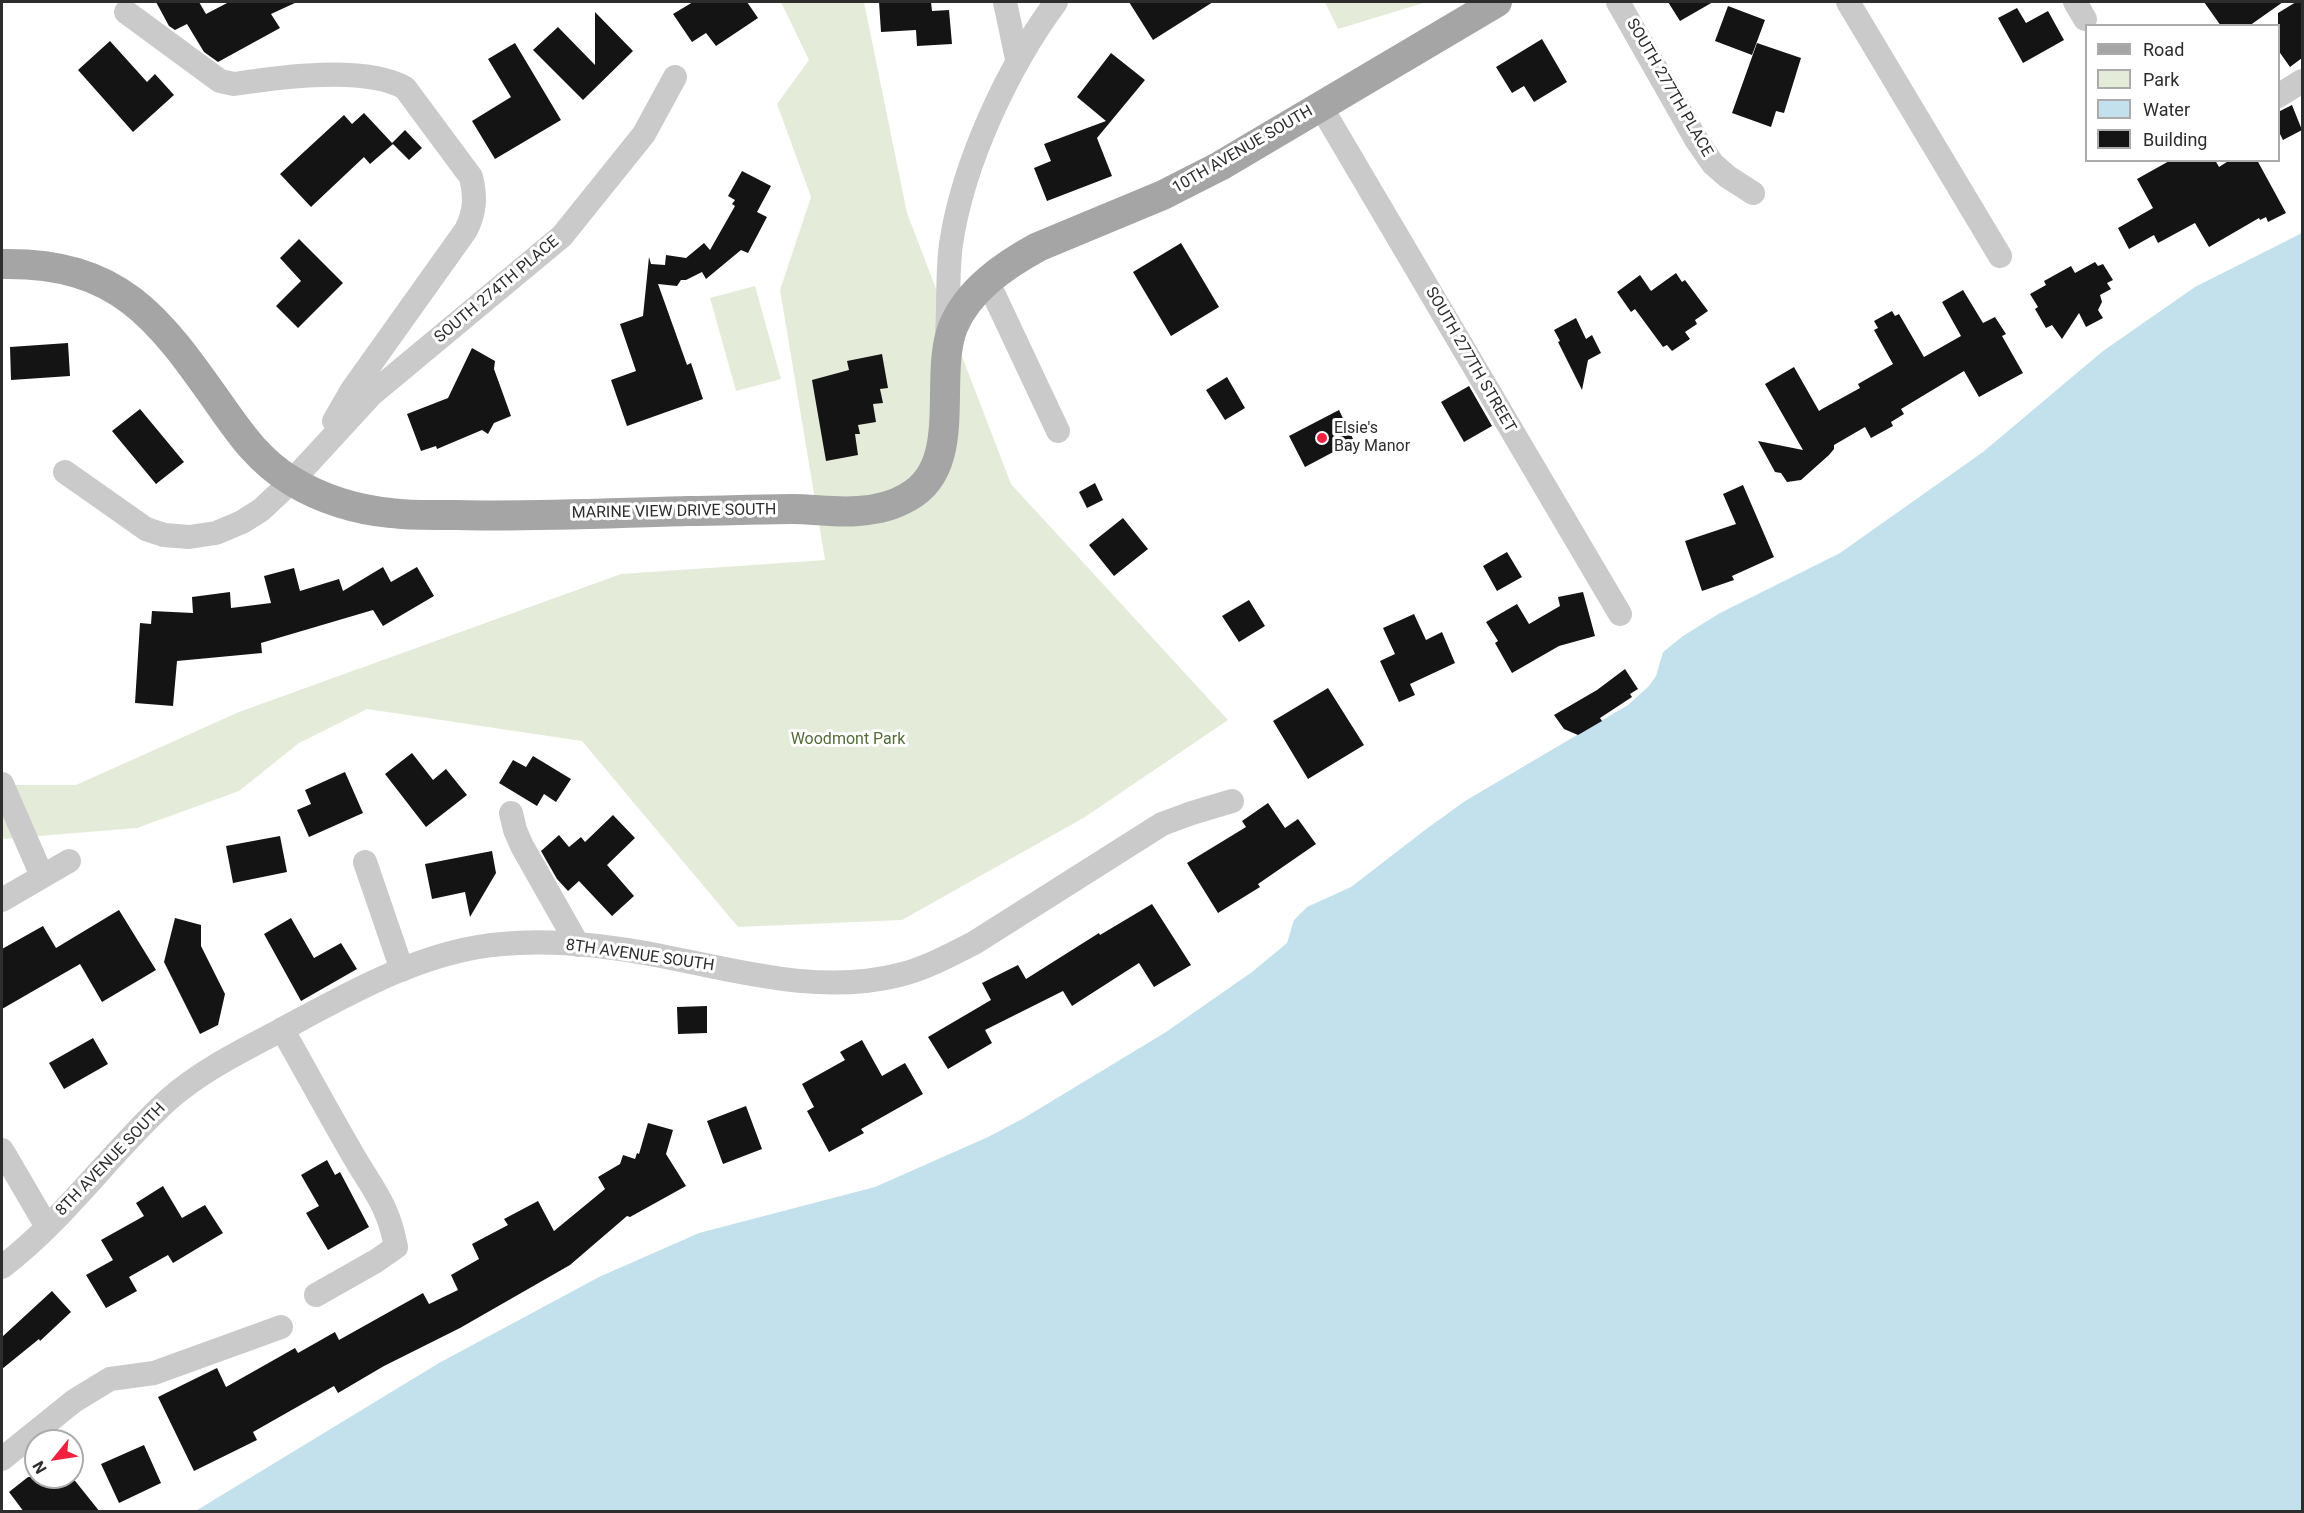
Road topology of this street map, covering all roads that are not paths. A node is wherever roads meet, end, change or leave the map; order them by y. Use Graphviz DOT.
graph roads {
  1 [pos="1005,2"];
  2 [pos="1056,2"];
  3 [pos="1497,2"];
  4 [pos="1618,2"];
  5 [pos="1848,2"];
  6 [pos="126,12"];
  7 [pos="1017,59"];
  8 [pos="675,76"];
  9 [pos="2302,81"];
  10 [pos="2280,95"];
  11 [pos="1320,105"];
  12 [pos="1753,193"];
  13 [pos="2000,256"];
  14 [pos="2,264"];
  15 [pos="987,280"];
  16 [pos="947,347"];
  17 [pos="1058,431"];
  18 [pos="316,455"];
  19 [pos="65,472"];
  20 [pos="292,481"];
  21 [pos="1620,614"];
  22 [pos="2,784"];
  23 [pos="1232,801"];
  24 [pos="511,813"];
  25 [pos="69,861"];
  26 [pos="365,862"];
  27 [pos="42,876"];
  28 [pos="2,900"];
  29 [pos="578,945"];
  30 [pos="402,970"];
  31 [pos="282,1029"];
  32 [pos="2,1150"];
  33 [pos="47,1227"];
  34 [pos="2,1268"];
  35 [pos="315,1295"];
  36 [pos="281,1328"];
  37 [pos="2,1459"];
  1 -- 7 [label="street"];
  2 -- 7 [label="street, MARINE VIEW DRIVE SOUTH"];
  3 -- 11 [label="main road, 10TH AVENUE SOUTH"];
  4 -- 12 [label="street, SOUTH 277TH PLACE"];
  5 -- 13 [label="street"];
  6 -- 18 [label="street"];
  7 -- 16 [label="street, MARINE VIEW DRIVE SOUTH"];
  8 -- 18 [label="street, SOUTH 274TH PLACE"];
  9 -- 10 [label="street"];
  11 -- 15 [label="main road, 10TH AVENUE SOUTH"];
  11 -- 21 [label="street, SOUTH 277TH STREET"];
  14 -- 20 [label="main road, MARINE VIEW DRIVE SOUTH"];
  15 -- 16 [label="main road, 10TH AVENUE SOUTH"];
  15 -- 17 [label="street"];
  16 -- 20 [label="main road, MARINE VIEW DRIVE SOUTH"];
  18 -- 20 [label="street, SOUTH 274TH PLACE"];
  19 -- 20 [label="street, SOUTH 274TH PLACE"];
  22 -- 27 [label="street"];
  23 -- 29 [label="street, 8TH AVENUE SOUTH"];
  24 -- 29 [label="street"];
  25 -- 27 [label="street"];
  26 -- 30 [label="street"];
  27 -- 28 [label="street"];
  29 -- 30 [label="street, 8TH AVENUE SOUTH"];
  30 -- 31 [label="street, 8TH AVENUE SOUTH"];
  31 -- 33 [label="street, 8TH AVENUE SOUTH"];
  31 -- 35 [label="street"];
  32 -- 33 [label="street"];
  33 -- 34 [label="street, 8TH AVENUE SOUTH"];
  36 -- 37 [label="street"];
}
